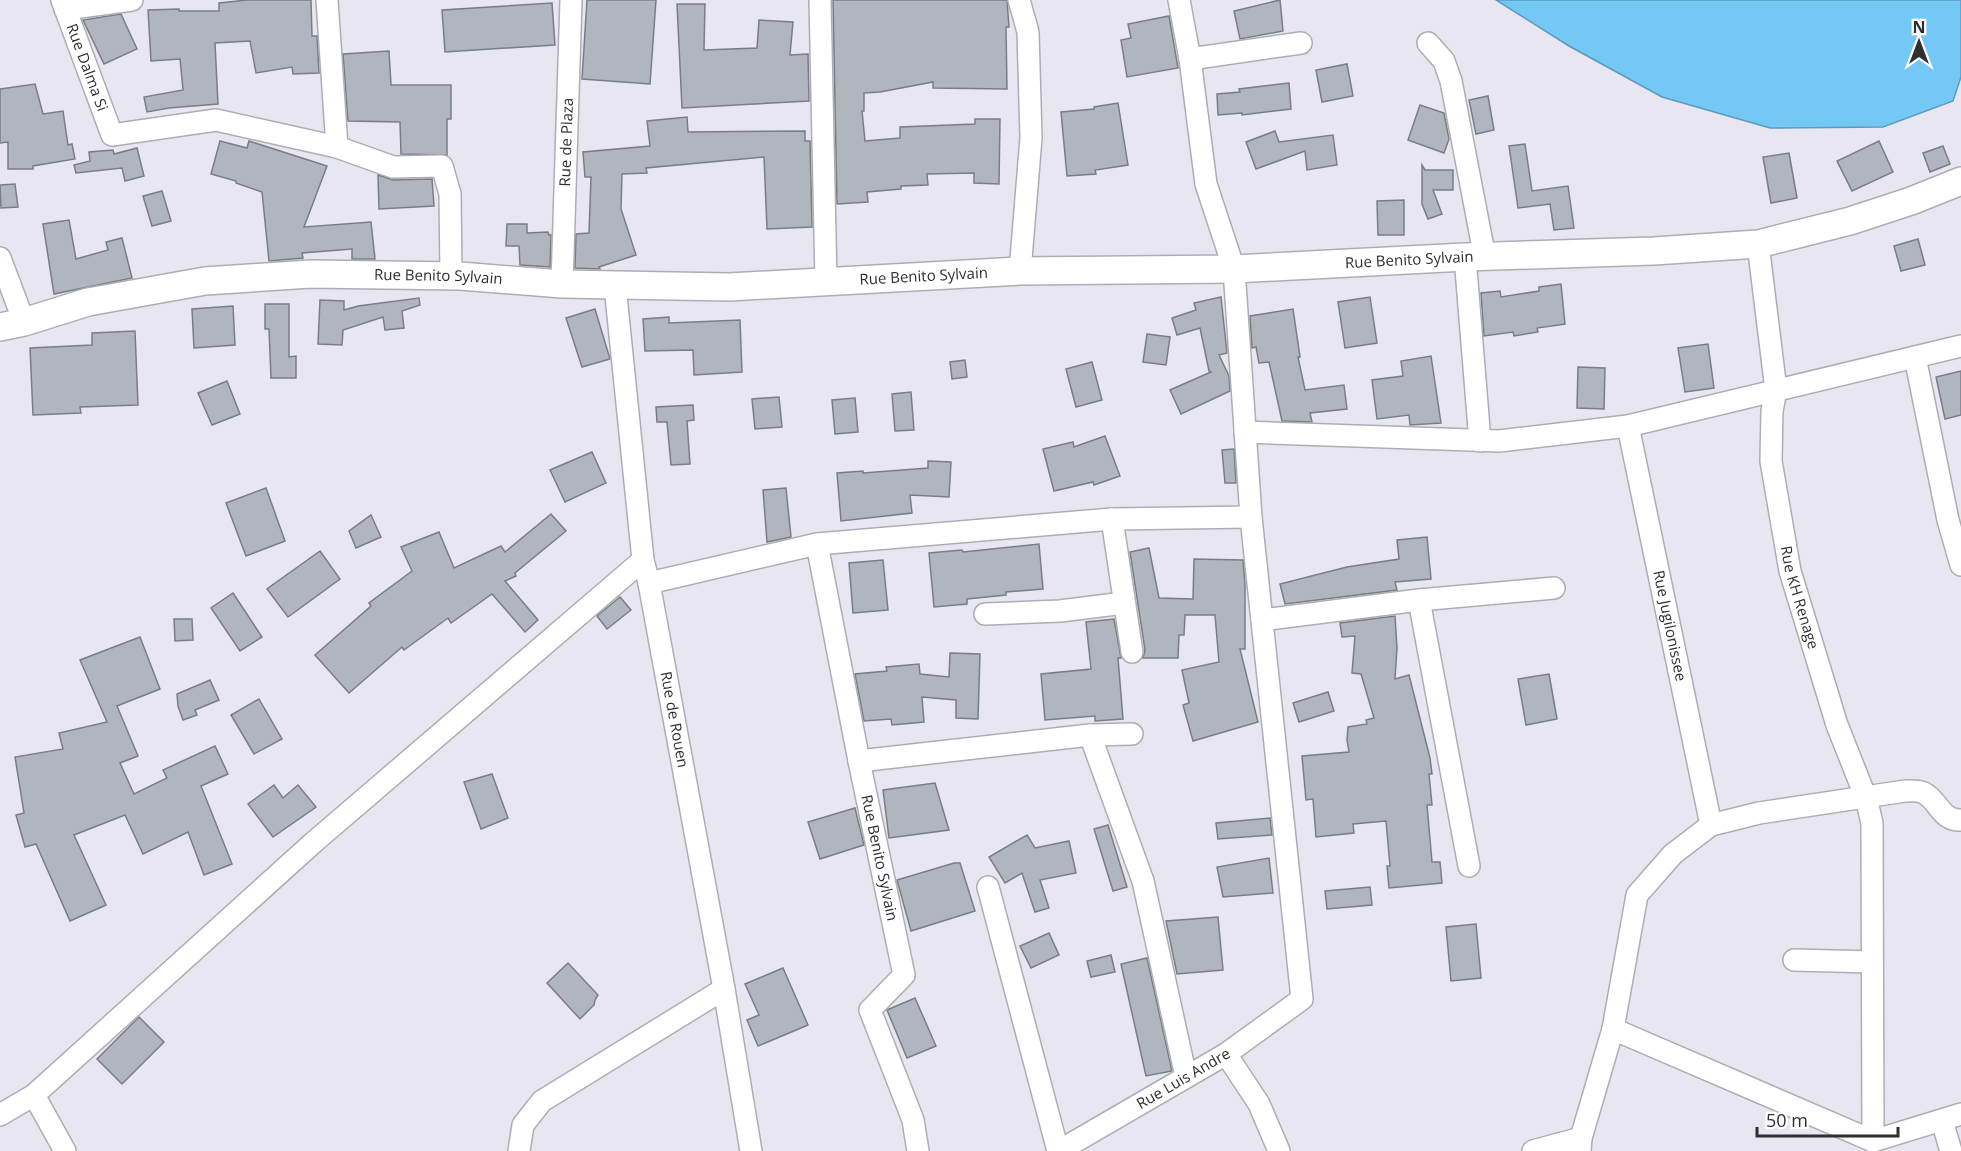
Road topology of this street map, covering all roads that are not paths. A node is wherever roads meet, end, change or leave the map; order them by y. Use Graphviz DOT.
graph roads {
  1 [pos="132,0"];
  2 [pos="327,0"];
  3 [pos="571,0"];
  4 [pos="820,0"];
  5 [pos="1019,0"];
  6 [pos="1179,0"];
  7 [pos="63,5"];
  8 [pos="1301,43"];
  9 [pos="1428,43"];
  10 [pos="1190,59"];
  11 [pos="337,147"];
  12 [pos="1961,181"];
  13 [pos="1758,243"];
  14 [pos="1475,257"];
  15 [pos="0,258"];
  16 [pos="1234,269"];
  17 [pos="1020,270"];
  18 [pos="451,276"];
  19 [pos="826,282"];
  20 [pos="562,284"];
  21 [pos="615,286"];
  22 [pos="12,325"];
  23 [pos="1961,346"];
  24 [pos="1915,357"];
  25 [pos="1776,390"];
  26 [pos="1628,426"];
  27 [pos="1245,432"];
  28 [pos="1480,441"];
  29 [pos="1251,518"];
  30 [pos="1112,519"];
  31 [pos="817,544"];
  32 [pos="643,560"];
  33 [pos="1961,565"];
  34 [pos="649,583"];
  35 [pos="1554,588"];
  36 [pos="1419,600"];
  37 [pos="1124,603"];
  38 [pos="985,614"];
  39 [pos="1262,620"];
  40 [pos="1132,652"];
  41 [pos="1132,734"];
  42 [pos="1090,735"];
  43 [pos="859,761"];
  44 [pos="1866,798"];
  45 [pos="1961,820"];
  46 [pos="1711,825"];
  47 [pos="1469,866"];
  48 [pos="988,887"];
  49 [pos="1794,960"];
  50 [pos="1872,962"];
  51 [pos="724,988"];
  52 [pos="1613,1029"];
  53 [pos="1226,1054"];
  54 [pos="1186,1077"];
  55 [pos="34,1095"];
  56 [pos="0,1115"];
  57 [pos="1952,1118"];
  58 [pos="1873,1141"];
  59 [pos="1580,1145"];
  60 [pos="64,1151"];
  61 [pos="519,1151"];
  62 [pos="751,1151"];
  63 [pos="918,1151"];
  64 [pos="1059,1151"];
  65 [pos="1279,1151"];
  66 [pos="1533,1151"];
  67 [pos="1951,1151"];
  1 -- 7 [label="street"];
  2 -- 11 [label="street"];
  3 -- 20 [label="street, Rue de Plaza"];
  4 -- 19 [label="street"];
  5 -- 17 [label="street"];
  6 -- 10 [label="street"];
  7 -- 11 [label="street, Rue Dalma Si"];
  8 -- 10 [label="street"];
  9 -- 14 [label="street"];
  10 -- 16 [label="street"];
  11 -- 18 [label="street"];
  12 -- 13 [label="main road, Rue Benito Sylvain"];
  13 -- 14 [label="main road, Rue Benito Sylvain"];
  13 -- 25 [label="street, Rue KH Renage"];
  14 -- 16 [label="main road, Rue Benito Sylvain"];
  14 -- 28 [label="street"];
  15 -- 22 [label="street"];
  16 -- 17 [label="main road, Rue Benito Sylvain"];
  16 -- 27 [label="street"];
  17 -- 19 [label="main road, Rue Benito Sylvain"];
  18 -- 20 [label="main road, Rue Benito Sylvain"];
  18 -- 22 [label="main road, Rue Benito Sylvain"];
  19 -- 21 [label="main road, Rue Benito Sylvain"];
  20 -- 21 [label="main road, Rue Benito Sylvain"];
  21 -- 32 [label="street, Rue de Rouen"];
  23 -- 24 [label="street"];
  24 -- 25 [label="street"];
  24 -- 33 [label="street"];
  25 -- 26 [label="street"];
  25 -- 44 [label="street, Rue KH Renage"];
  26 -- 28 [label="street"];
  26 -- 46 [label="street, Rue Jugilonissee"];
  27 -- 28 [label="street"];
  27 -- 29 [label="street"];
  29 -- 30 [label="street"];
  29 -- 39 [label="street"];
  30 -- 31 [label="street"];
  30 -- 37 [label="street"];
  31 -- 34 [label="street"];
  31 -- 43 [label="street, Rue Benito Sylvain"];
  32 -- 34 [label="street, Rue de Rouen"];
  32 -- 55 [label="street"];
  34 -- 51 [label="street, Rue de Rouen"];
  35 -- 36 [label="street"];
  36 -- 39 [label="street"];
  36 -- 47 [label="street"];
  37 -- 38 [label="street"];
  37 -- 40 [label="street"];
  39 -- 53 [label="street, Rue Luis Andre"];
  41 -- 42 [label="street"];
  42 -- 43 [label="street"];
  42 -- 54 [label="street"];
  43 -- 63 [label="street, Rue Benito Sylvain"];
  44 -- 45 [label="street"];
  44 -- 46 [label="street"];
  44 -- 50 [label="street, Rue KH Renage"];
  46 -- 52 [label="street"];
  48 -- 64 [label="street"];
  49 -- 50 [label="street"];
  50 -- 58 [label="street, Rue KH Renage"];
  51 -- 61 [label="street"];
  51 -- 62 [label="street, Rue de Rouen"];
  52 -- 58 [label="street"];
  52 -- 59 [label="street"];
  53 -- 54 [label="street, Rue Luis Andre"];
  53 -- 65 [label="street"];
  54 -- 64 [label="street, Rue Luis Andre"];
  55 -- 56 [label="street"];
  55 -- 60 [label="street"];
  57 -- 58 [label="street"];
  57 -- 67 [label="street"];
  59 -- 66 [label="street"];
}
